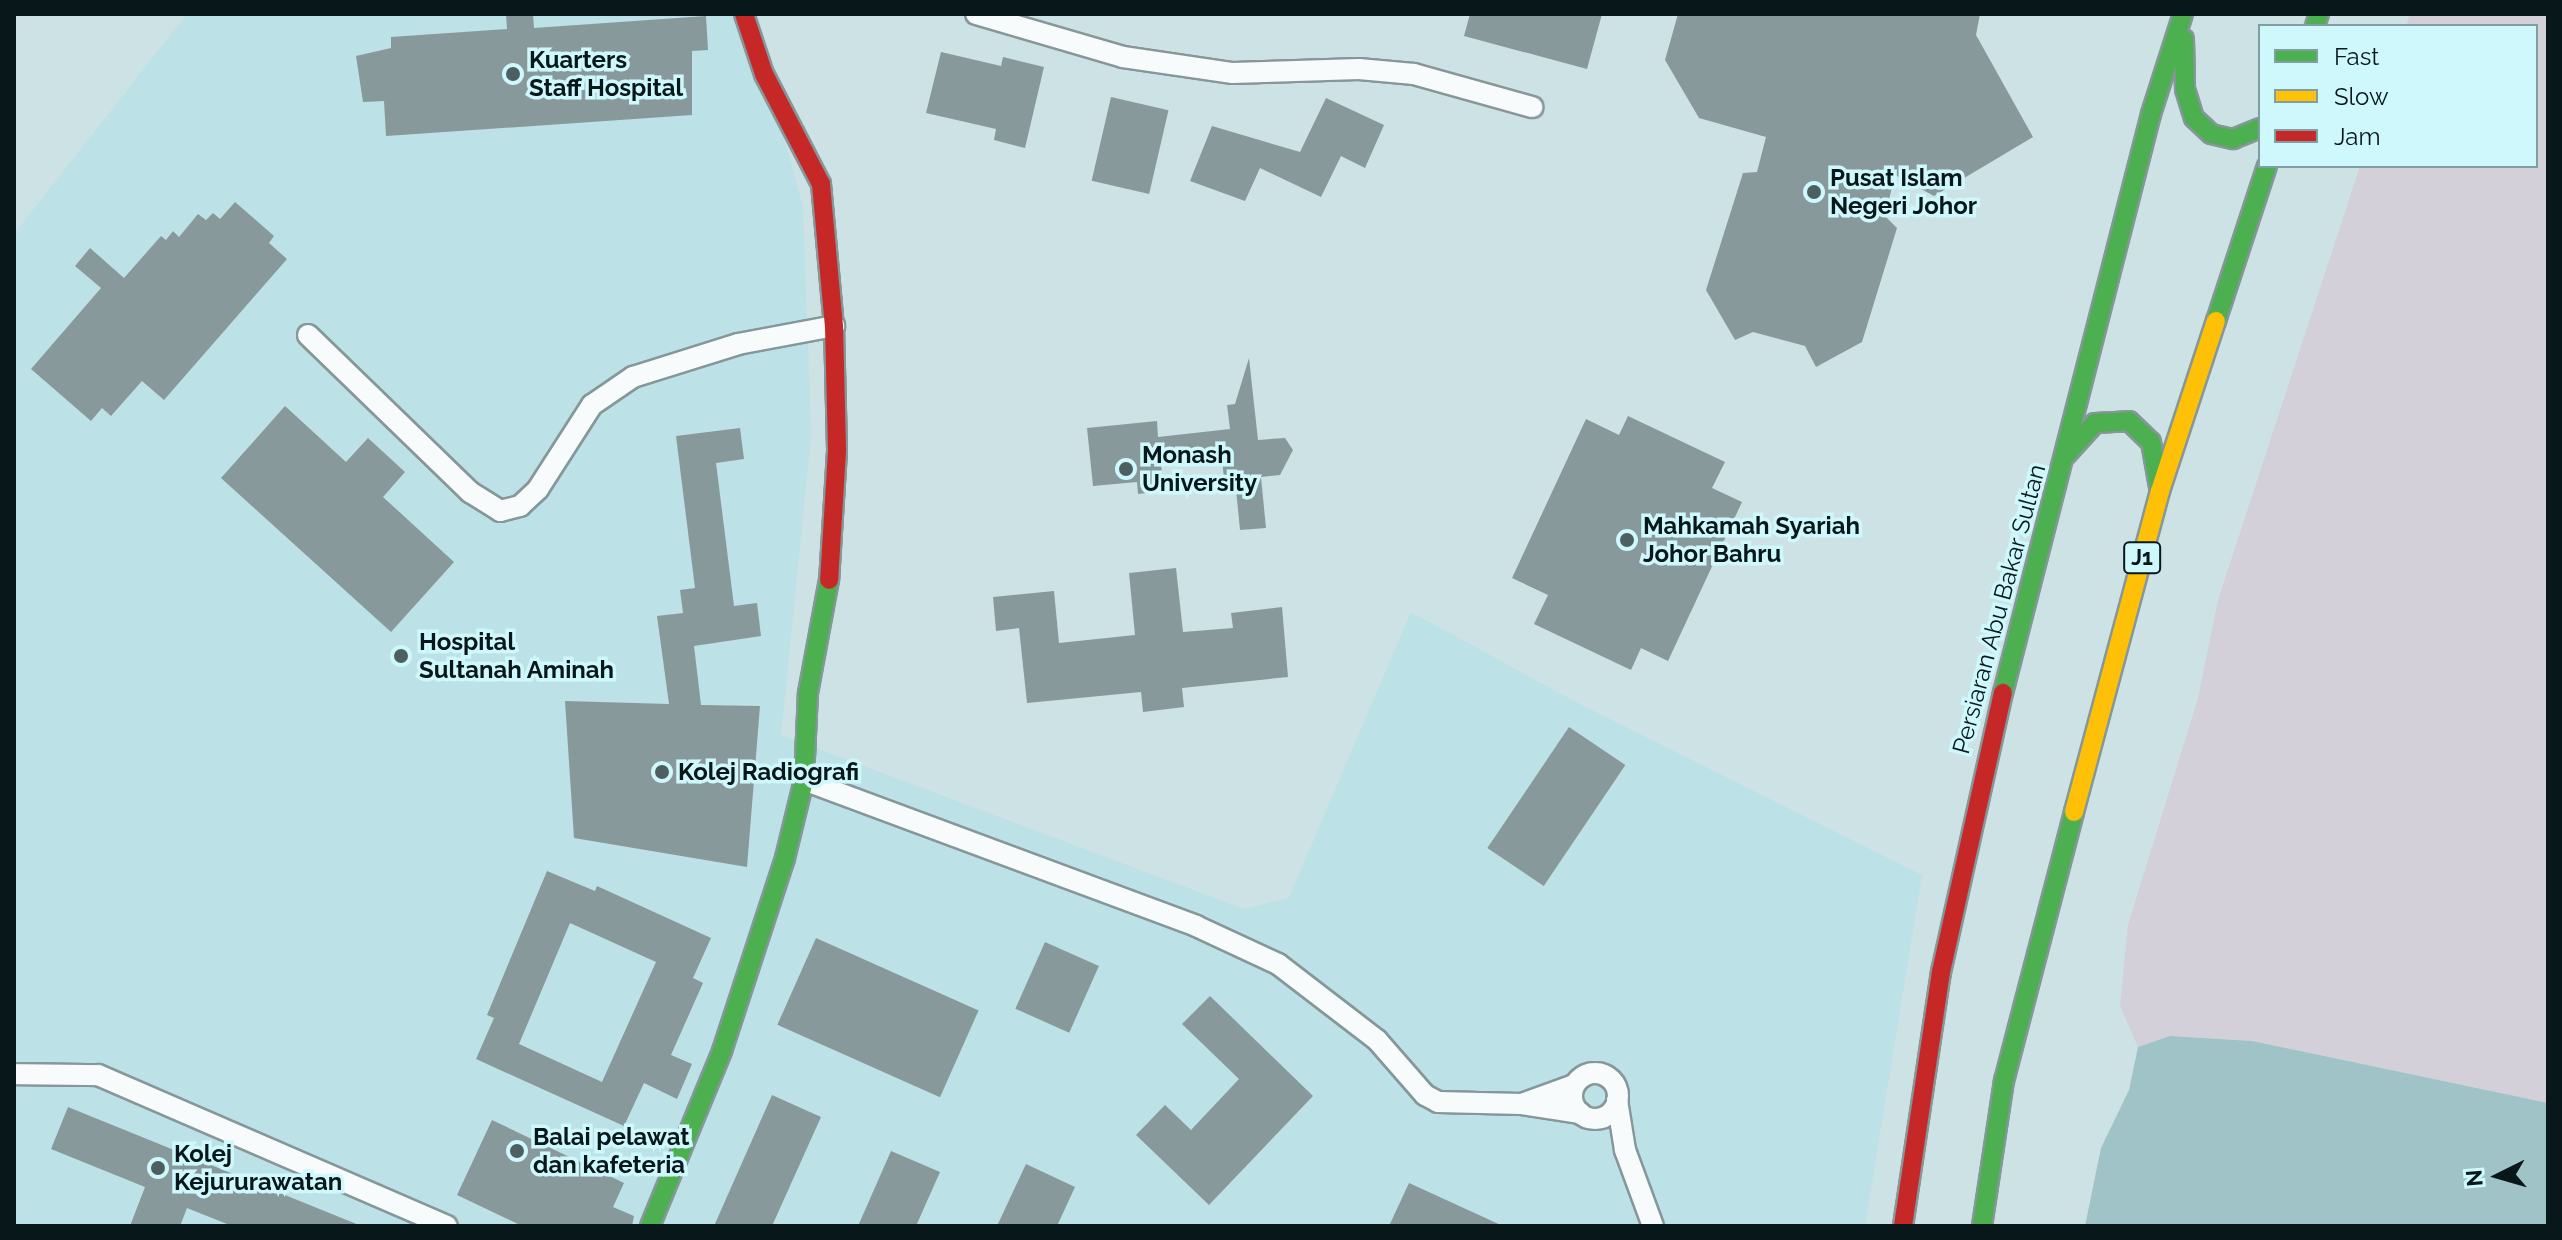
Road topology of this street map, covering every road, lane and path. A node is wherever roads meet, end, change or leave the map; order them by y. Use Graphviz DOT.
graph roads {
  1 [pos="744,14"];
  2 [pos="976,14"];
  3 [pos="2184,14"];
  4 [pos="1532,107"];
  5 [pos="2258,129"];
  6 [pos="2266,168"];
  7 [pos="834,326"];
  8 [pos="308,335"];
  9 [pos="2064,459"];
  10 [pos="2160,491"];
  11 [pos="804,780"];
  12 [pos="14,1074"];
  13 [pos="1574,1085"];
  14 [pos="1617,1100"];
  15 [pos="1522,1104"];
  16 [pos="1587,1116"];
  17 [pos="1625,1150"];
  18 [pos="447,1226"];
  19 [pos="650,1226"];
  20 [pos="1653,1226"];
  21 [pos="1903,1226"];
  22 [pos="1982,1226"];
  1 -- 7 [label="main road"];
  2 -- 4 [label="street"];
  3 -- 5 [label="main road"];
  3 -- 9 [label="main road, Persiaran Abu Bakar Sultan"];
  6 -- 10 [label="main road, J1"];
  7 -- 8 [label="street"];
  7 -- 11 [label="main road"];
  9 -- 10 [label="main road"];
  9 -- 21 [label="main road, Persiaran Abu Bakar Sultan"];
  10 -- 22 [label="main road, J1"];
  11 -- 15 [label="street"];
  11 -- 19 [label="main road"];
  12 -- 18 [label="street"];
  13 -- 14 [label="street"];
  13 -- 15 [label="street"];
  13 -- 16 [label="street"];
  14 -- 16 [label="street"];
  14 -- 17 [label="street"];
  15 -- 16 [label="street"];
  16 -- 17 [label="street"];
  17 -- 20 [label="street"];
}
